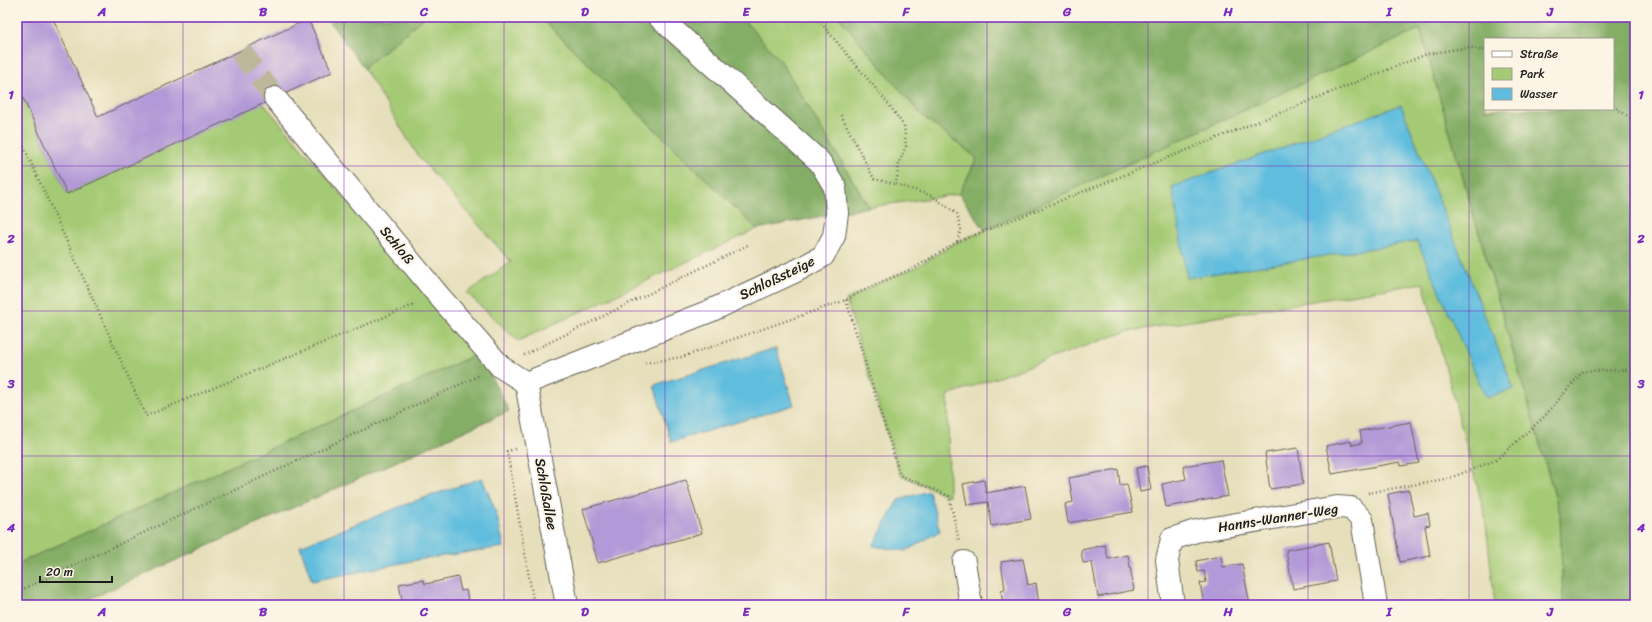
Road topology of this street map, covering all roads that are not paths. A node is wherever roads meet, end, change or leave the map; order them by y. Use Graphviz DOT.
graph roads {
  1 [pos="659,17"];
  2 [pos="275,98"];
  3 [pos="526,383"];
  4 [pos="964,562"];
  5 [pos="567,605"];
  6 [pos="972,605"];
  7 [pos="1173,605"];
  8 [pos="1376,605"];
  1 -- 3 [label="street, Schloßsteige"];
  2 -- 3 [label="street, Schloß"];
  3 -- 5 [label="street, Schloßallee"];
  4 -- 6 [label="street"];
  7 -- 8 [label="street, Hanns-Wanner-Weg"];
}
